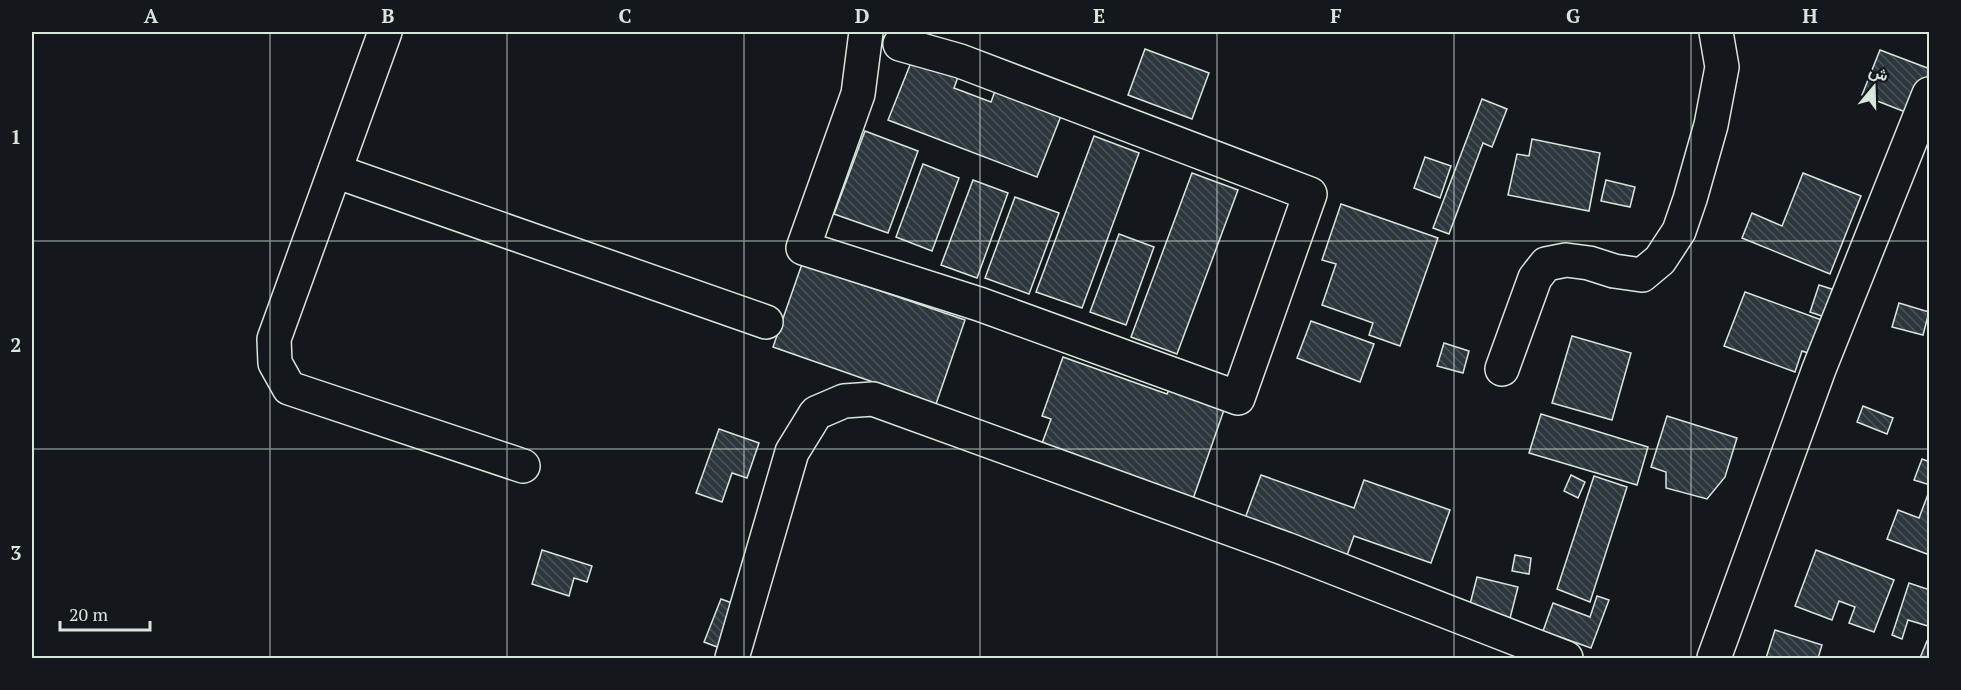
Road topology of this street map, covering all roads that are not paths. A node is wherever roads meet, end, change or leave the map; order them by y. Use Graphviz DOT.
graph roads {
  1 [pos="386,32"];
  2 [pos="866,32"];
  3 [pos="1716,32"];
  4 [pos="900,44"];
  5 [pos="1929,94"];
  6 [pos="335,171"];
  7 [pos="765,322"];
  8 [pos="1502,369"];
  9 [pos="524,466"];
  10 [pos="732,658"];
  11 [pos="1566,658"];
  12 [pos="1714,658"];
  1 -- 6 [label="street"];
  2 -- 4 [label="street"];
  3 -- 8 [label="street"];
  5 -- 12 [label="street"];
  6 -- 7 [label="street"];
  6 -- 9 [label="street"];
  10 -- 11 [label="street"];
}
